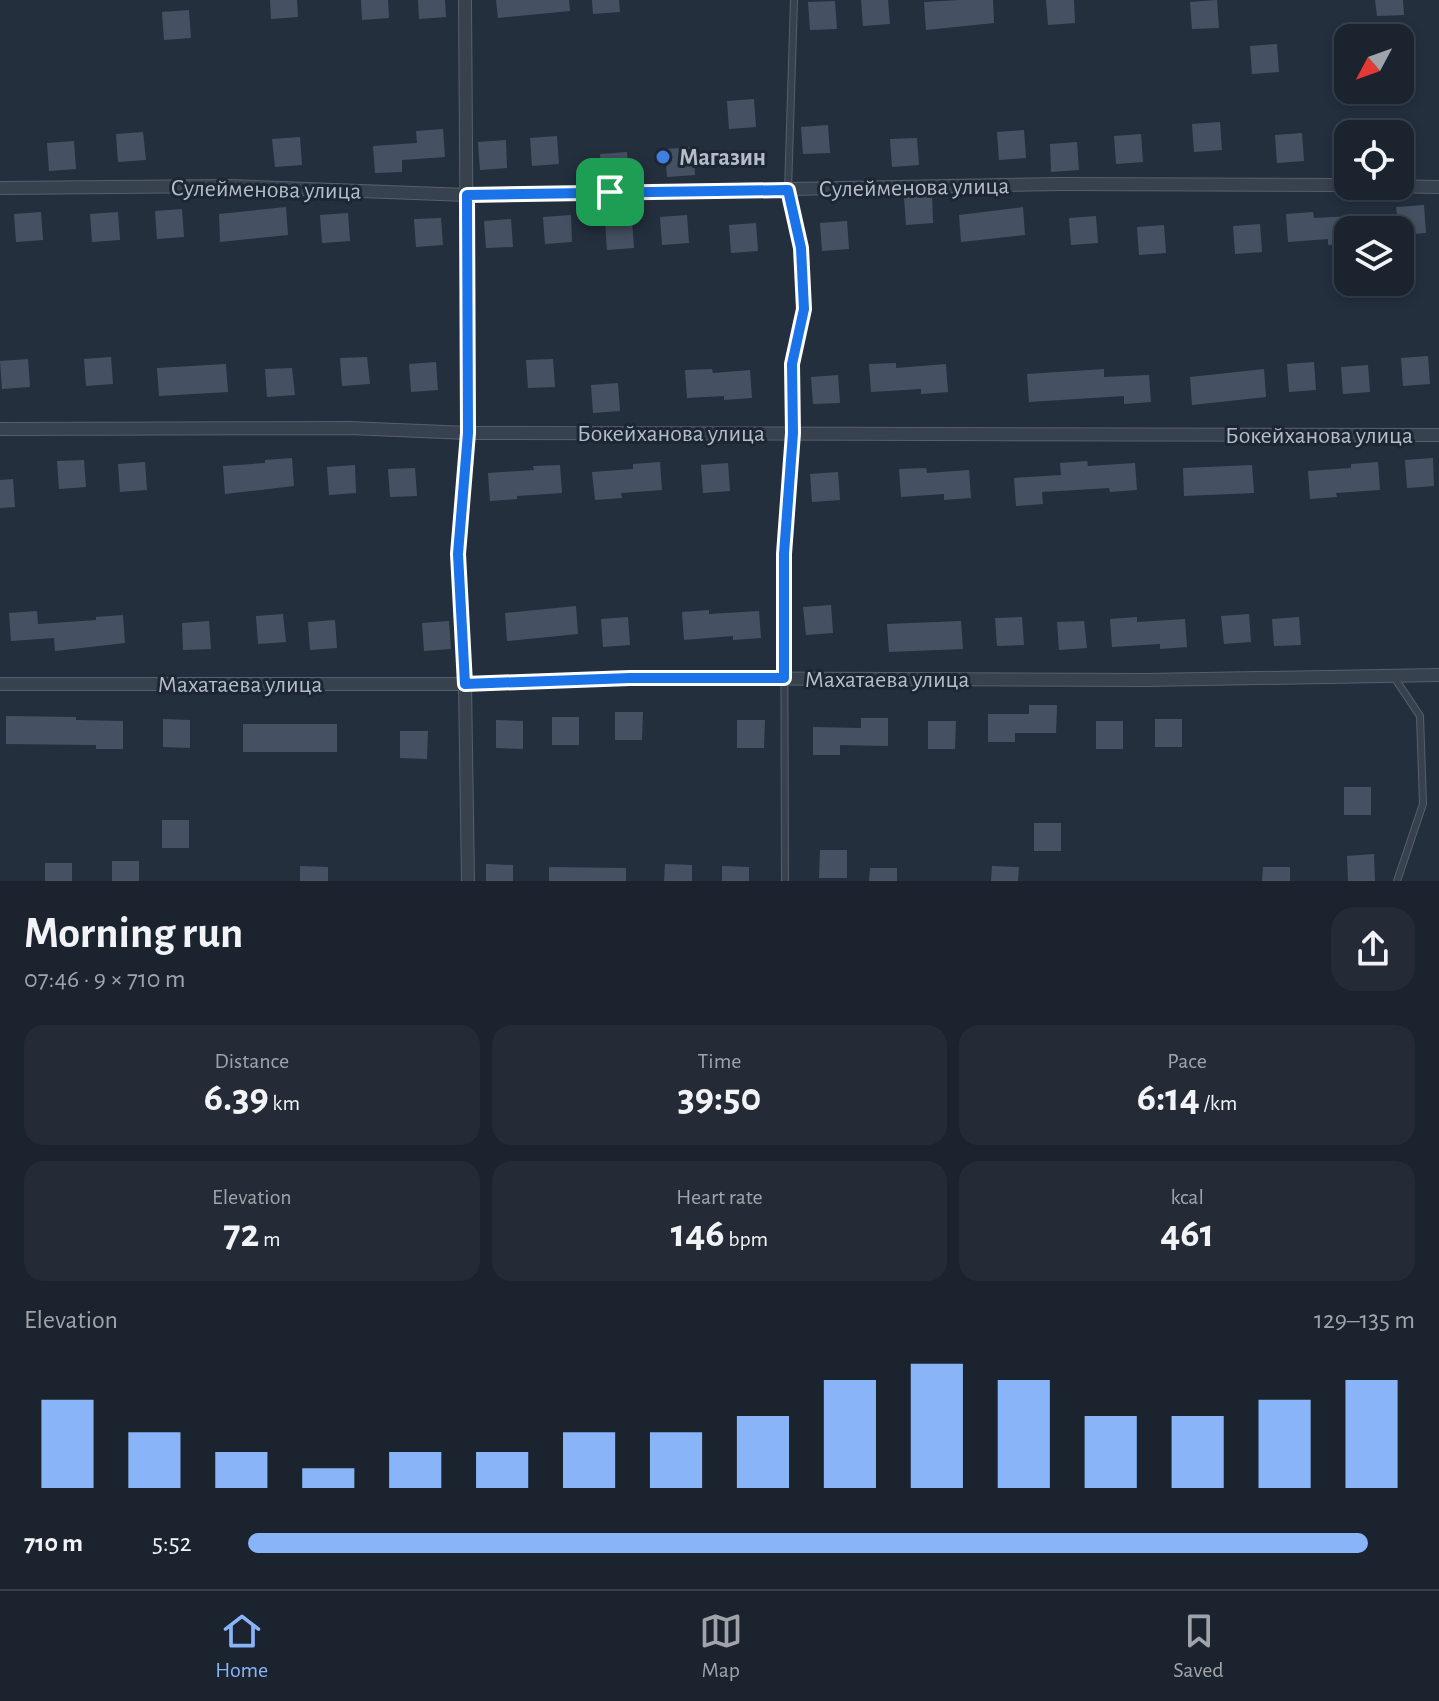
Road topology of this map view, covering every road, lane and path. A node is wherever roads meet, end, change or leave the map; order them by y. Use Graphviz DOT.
graph roads {
  1 [pos="465,0"];
  2 [pos="794,0"];
  3 [pos="1334,185"];
  4 [pos="1414,187"];
  5 [pos="1439,187"];
  6 [pos="0,188"];
  7 [pos="788,190"];
  8 [pos="467,195"];
  9 [pos="0,429"];
  10 [pos="468,433"];
  11 [pos="793,433"];
  12 [pos="1439,435"];
  13 [pos="1439,675"];
  14 [pos="1392,676"];
  15 [pos="784,678"];
  16 [pos="0,684"];
  17 [pos="465,684"];
  18 [pos="468,881"];
  19 [pos="785,881"];
  20 [pos="1397,881"];
  1 -- 8 [label="street"];
  2 -- 7 [label="lane"];
  3 -- 7 [label="street, Сулейменова улица"];
  4 -- 5 [label="street"];
  6 -- 8 [label="street, Сулейменова улица"];
  7 -- 8 [label="street, Сулейменова улица"];
  7 -- 11 [label="lane"];
  8 -- 10 [label="street"];
  9 -- 10 [label="street, Бокейханова улица"];
  10 -- 11 [label="street, Бокейханова улица"];
  10 -- 17 [label="street"];
  11 -- 12 [label="street, Бокейханова улица"];
  11 -- 15 [label="lane"];
  13 -- 14 [label="street, Махатаева улица"];
  14 -- 15 [label="street, Махатаева улица"];
  14 -- 20 [label="lane"];
  15 -- 17 [label="street, Махатаева улица"];
  15 -- 19 [label="lane"];
  16 -- 17 [label="street, Махатаева улица"];
  17 -- 18 [label="street"];
}
